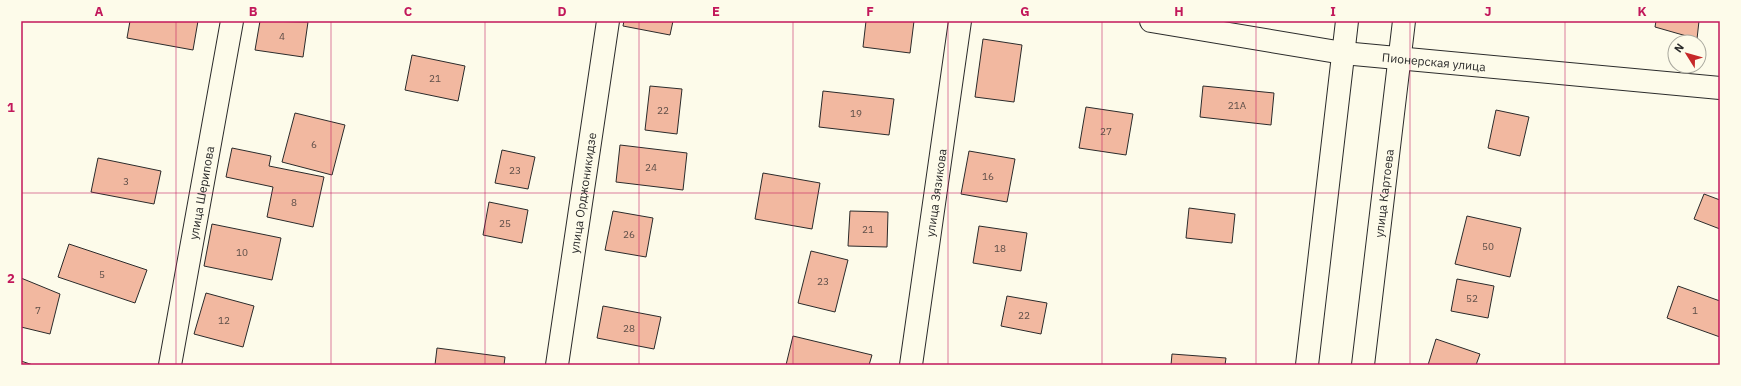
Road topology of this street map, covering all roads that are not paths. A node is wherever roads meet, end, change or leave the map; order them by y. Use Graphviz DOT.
graph roads {
  1 [pos="232,21"];
  2 [pos="608,21"];
  3 [pos="960,21"];
  4 [pos="1151,21"];
  5 [pos="1347,21"];
  6 [pos="1404,21"];
  7 [pos="1343,53"];
  8 [pos="1399,57"];
  9 [pos="1720,88"];
  10 [pos="170,365"];
  11 [pos="557,365"];
  12 [pos="911,365"];
  13 [pos="1307,365"];
  14 [pos="1363,365"];
  1 -- 10 [label="street, улица Шерипова"];
  2 -- 11 [label="street, улица Орджоникидзе"];
  3 -- 12 [label="street, улица Зязикова"];
  4 -- 7 [label="street, Пионерская улица"];
  5 -- 7 [label="street"];
  6 -- 8 [label="street, улица Картоева"];
  7 -- 8 [label="street, Пионерская улица"];
  7 -- 13 [label="street"];
  8 -- 9 [label="street, Пионерская улица"];
  8 -- 14 [label="street, улица Картоева"];
}
